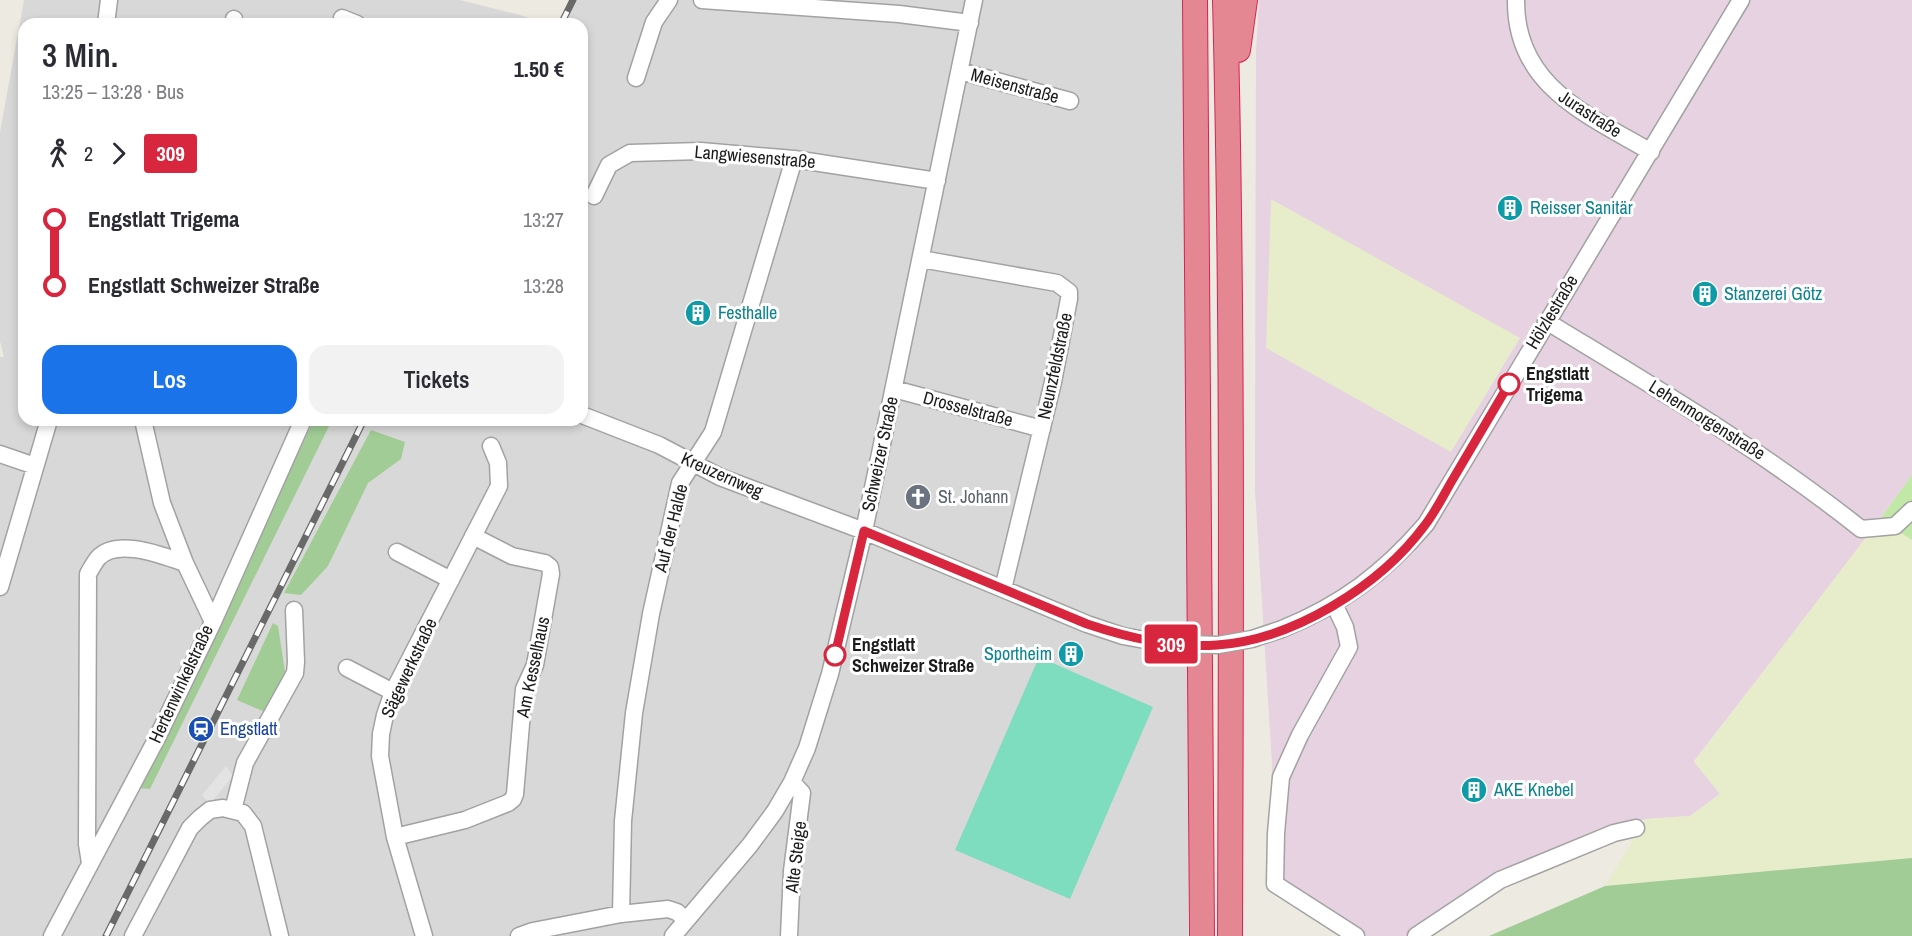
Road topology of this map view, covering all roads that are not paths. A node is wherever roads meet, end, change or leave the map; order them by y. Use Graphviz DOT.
graph roads {
  1 [pos="109,0"];
  2 [pos="669,0"];
  3 [pos="702,0"];
  4 [pos="974,0"];
  5 [pos="1190,0"];
  6 [pos="1195,0"];
  7 [pos="1225,0"];
  8 [pos="1245,0"];
  9 [pos="1516,0"];
  10 [pos="1741,0"];
  11 [pos="107,18"];
  12 [pos="970,23"];
  13 [pos="1196,31"];
  14 [pos="960,71"];
  15 [pos="636,78"];
  16 [pos="1070,101"];
  17 [pos="1228,124"];
  18 [pos="1651,152"];
  19 [pos="794,159"];
  20 [pos="937,181"];
  21 [pos="594,196"];
  22 [pos="921,259"];
  23 [pos="1546,321"];
  24 [pos="894,389"];
  25 [pos="588,417"];
  26 [pos="47,426"];
  27 [pos="144,426"];
  28 [pos="300,426"];
  29 [pos="1041,429"];
  30 [pos="491,446"];
  31 [pos="0,454"];
  32 [pos="694,463"];
  33 [pos="35,466"];
  34 [pos="1912,510"];
  35 [pos="864,531"];
  36 [pos="473,536"];
  37 [pos="397,552"];
  38 [pos="184,563"];
  39 [pos="451,580"];
  40 [pos="0,587"];
  41 [pos="1003,589"];
  42 [pos="1334,604"];
  43 [pos="294,610"];
  44 [pos="213,622"];
  45 [pos="347,668"];
  46 [pos="393,692"];
  47 [pos="792,782"];
  48 [pos="233,810"];
  49 [pos="1636,828"];
  50 [pos="395,837"];
  51 [pos="90,863"];
  52 [pos="621,914"];
  53 [pos="686,920"];
  54 [pos="52,936"];
  55 [pos="133,936"];
  56 [pos="280,936"];
  57 [pos="424,936"];
  58 [pos="519,936"];
  59 [pos="673,936"];
  60 [pos="789,936"];
  61 [pos="1202,936"];
  62 [pos="1230,936"];
  63 [pos="1356,936"];
  64 [pos="1416,936"];
  1 -- 11 [label="street"];
  2 -- 15 [label="street"];
  3 -- 12 [label="street"];
  4 -- 12 [label="street, Schweizer Straße"];
  5 -- 13 [label="highway"];
  6 -- 13 [label="highway"];
  7 -- 17 [label="highway"];
  8 -- 17 [label="highway"];
  9 -- 18 [label="street, Jurastraße"];
  10 -- 18 [label="street, Hölzlestraße"];
  12 -- 14 [label="street, Schweizer Straße"];
  13 -- 61 [label="highway"];
  14 -- 16 [label="street, Meisenstraße"];
  14 -- 20 [label="street, Schweizer Straße"];
  17 -- 62 [label="highway"];
  18 -- 23 [label="street, Hölzlestraße"];
  19 -- 20 [label="street, Langwiesenstraße"];
  19 -- 21 [label="street, Langwiesenstraße"];
  19 -- 32 [label="street, Auf der Halde"];
  20 -- 22 [label="street, Schweizer Straße"];
  22 -- 24 [label="street, Schweizer Straße"];
  22 -- 29 [label="street, Neunzfeldstraße"];
  23 -- 34 [label="street, Lehenmorgenstraße"];
  23 -- 42 [label="street, Hölzlestraße"];
  24 -- 29 [label="street, Drosselstraße"];
  24 -- 35 [label="street, Schweizer Straße"];
  25 -- 32 [label="street, Kreuzernweg"];
  26 -- 33 [label="street"];
  27 -- 38 [label="street, Hertenwinkelstraße"];
  28 -- 44 [label="street"];
  29 -- 41 [label="street, Neunzfeldstraße"];
  30 -- 36 [label="street, Sägewerkstraße"];
  31 -- 33 [label="street"];
  32 -- 35 [label="street, Kreuzernweg"];
  32 -- 52 [label="street, Auf der Halde"];
  33 -- 40 [label="street"];
  35 -- 41 [label="street, Hölzlestraße"];
  35 -- 47 [label="street, Schweizer Straße"];
  36 -- 39 [label="street, Sägewerkstraße"];
  36 -- 50 [label="street, Am Kesselhaus"];
  37 -- 39 [label="street"];
  38 -- 44 [label="street, Hertenwinkelstraße"];
  38 -- 51 [label="street"];
  39 -- 46 [label="street, Sägewerkstraße"];
  41 -- 42 [label="street, Hölzlestraße, bridge"];
  42 -- 63 [label="street"];
  43 -- 48 [label="street"];
  44 -- 51 [label="street, Hertenwinkelstraße"];
  45 -- 46 [label="street"];
  46 -- 50 [label="street, Sägewerkstraße"];
  47 -- 53 [label="street, Schweizer Straße"];
  47 -- 60 [label="street, Alte Steige"];
  48 -- 55 [label="street"];
  48 -- 56 [label="street"];
  49 -- 64 [label="street"];
  50 -- 57 [label="street, Sägewerkstraße"];
  51 -- 54 [label="street, Hertenwinkelstraße"];
  52 -- 53 [label="street"];
  52 -- 58 [label="street"];
  53 -- 59 [label="street, Schweizer Straße"];
}
